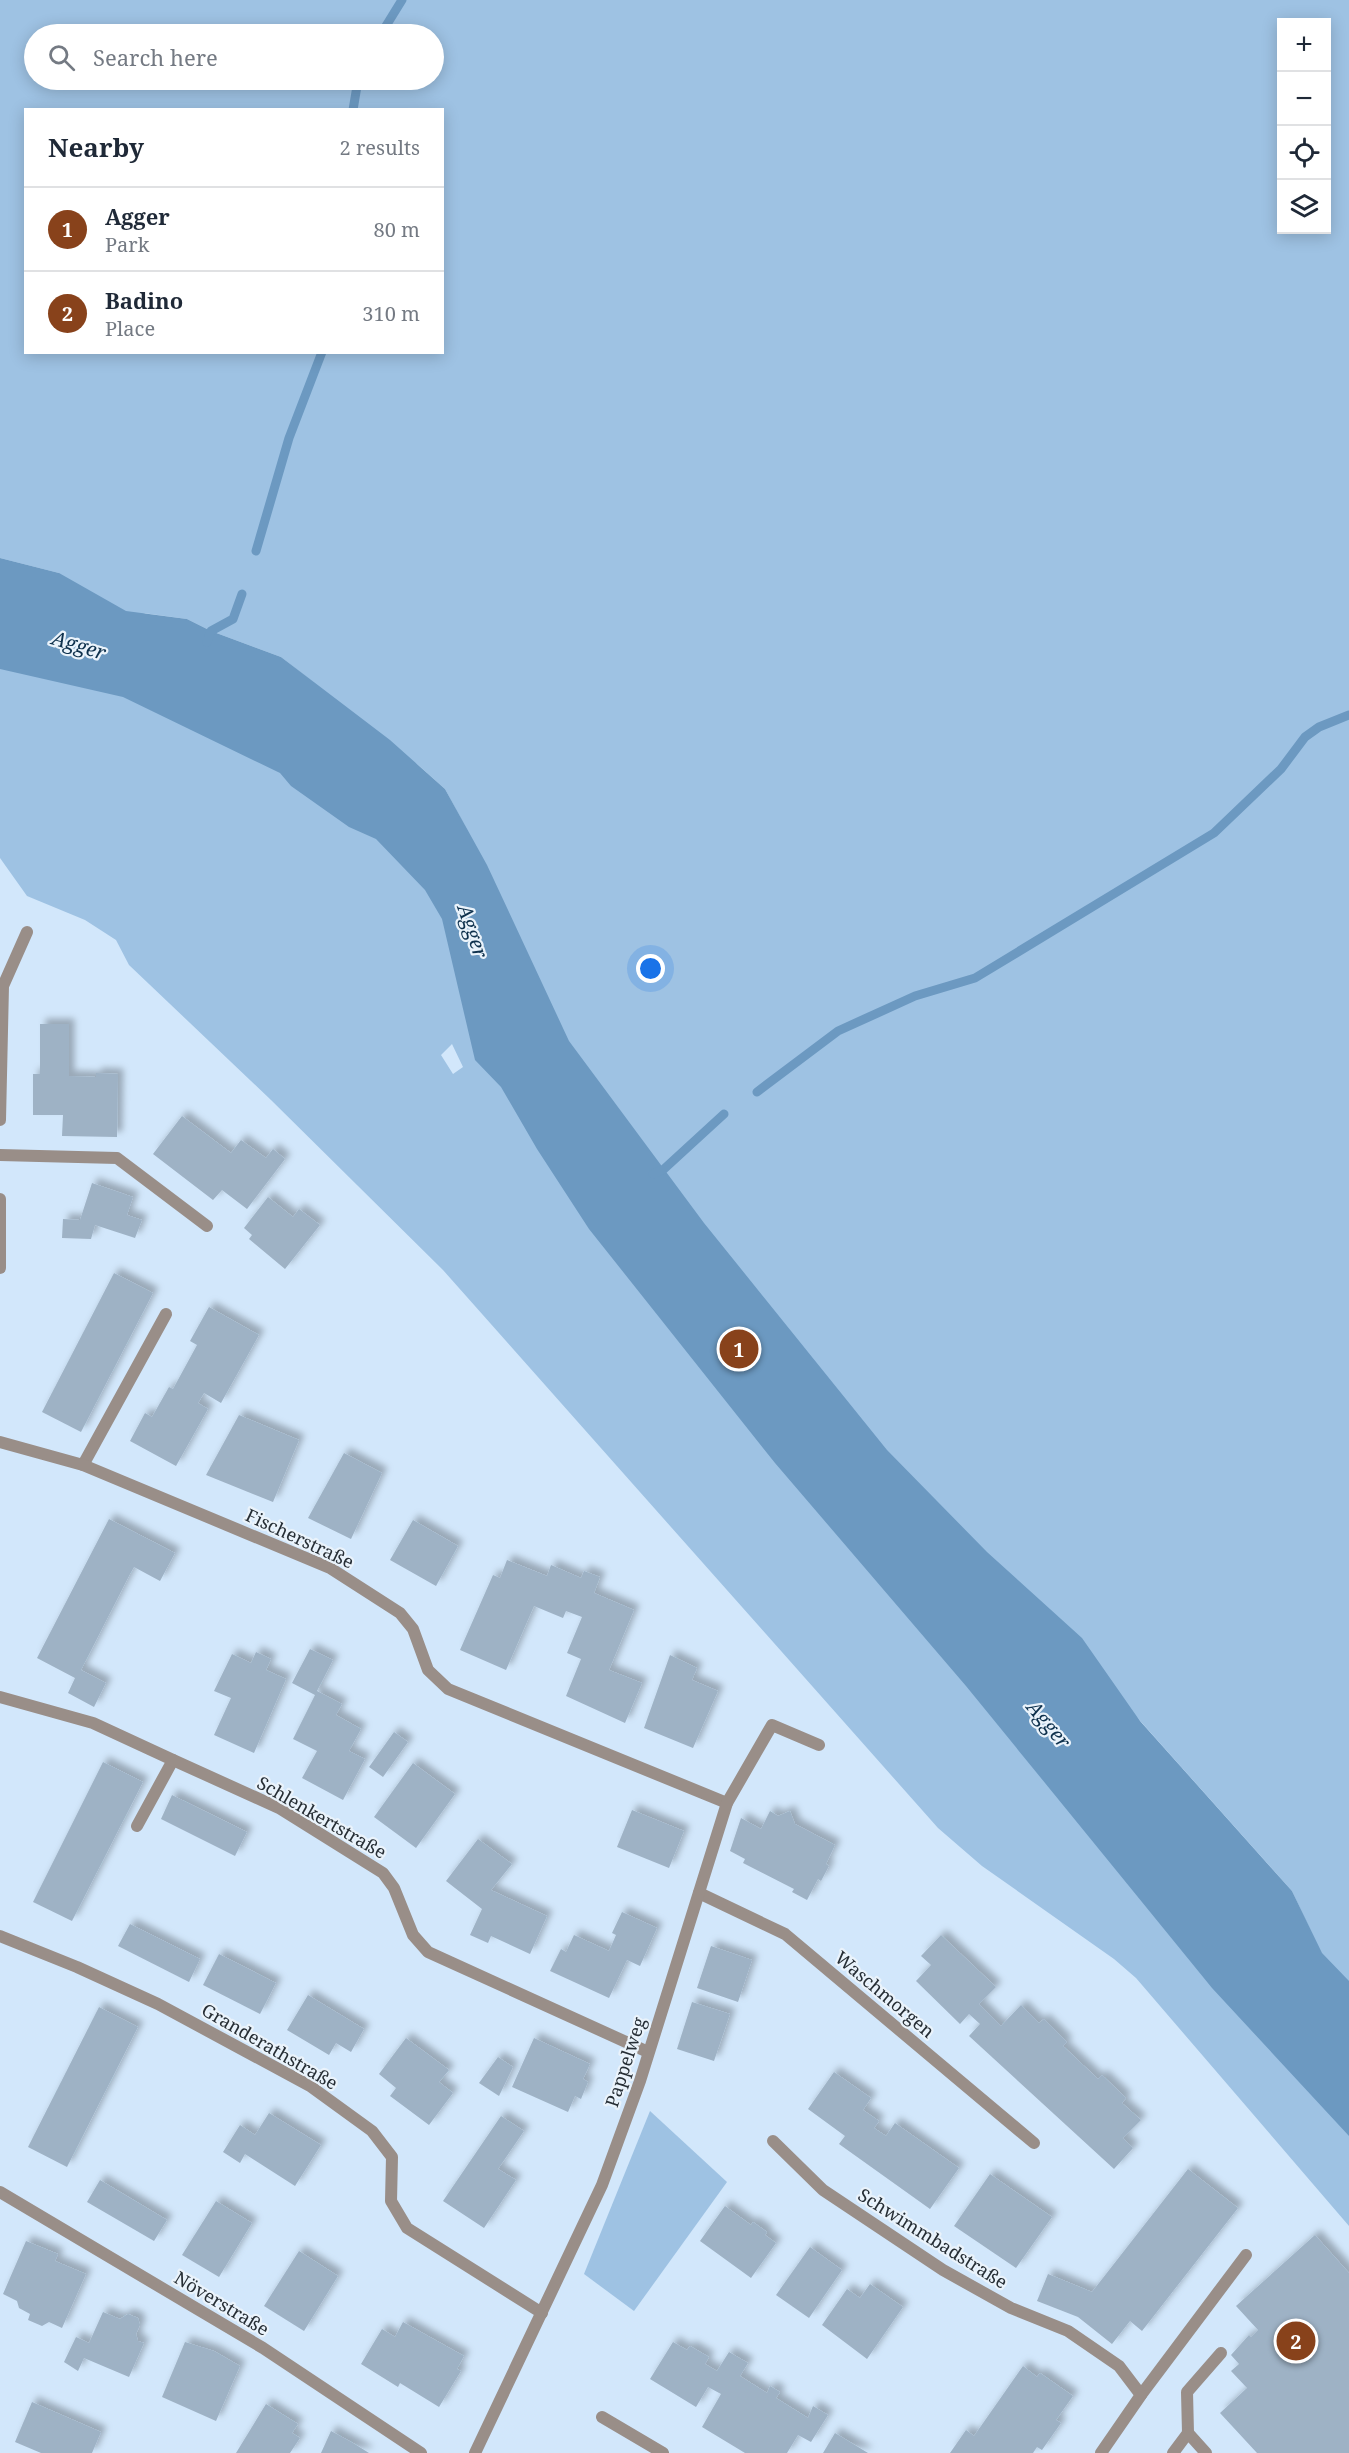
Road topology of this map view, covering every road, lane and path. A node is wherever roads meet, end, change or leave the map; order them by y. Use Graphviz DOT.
graph roads {
  1 [pos="27,932"];
  2 [pos="0,1120"];
  3 [pos="0,1155"];
  4 [pos="0,1199"];
  5 [pos="207,1226"];
  6 [pos="0,1268"];
  7 [pos="166,1314"];
  8 [pos="0,1442"];
  9 [pos="82,1465"];
  10 [pos="0,1697"];
  11 [pos="819,1745"];
  12 [pos="173,1760"];
  13 [pos="727,1803"];
  14 [pos="137,1826"];
  15 [pos="699,1893"];
  16 [pos="0,1936"];
  17 [pos="648,2052"];
  18 [pos="773,2141"];
  19 [pos="1034,2143"];
  20 [pos="0,2192"];
  21 [pos="1246,2255"];
  22 [pos="542,2313"];
  23 [pos="1221,2353"];
  24 [pos="1141,2395"];
  25 [pos="602,2416"];
  26 [pos="1188,2433"];
  27 [pos="421,2453"];
  28 [pos="475,2453"];
  29 [pos="663,2453"];
  30 [pos="1101,2453"];
  31 [pos="1173,2453"];
  32 [pos="1206,2453"];
  1 -- 2 [label="street"];
  3 -- 5 [label="street"];
  4 -- 6 [label="street"];
  7 -- 9 [label="street"];
  8 -- 9 [label="street, Fischerstraße"];
  9 -- 13 [label="street, Fischerstraße"];
  10 -- 12 [label="street, Schlenkertstraße"];
  11 -- 13 [label="street, Pappelweg"];
  12 -- 14 [label="street"];
  12 -- 17 [label="street, Schlenkertstraße"];
  13 -- 15 [label="street, Pappelweg"];
  15 -- 17 [label="street, Pappelweg"];
  15 -- 19 [label="street, Waschmorgen"];
  16 -- 22 [label="street, Granderathstraße"];
  17 -- 22 [label="street, Pappelweg"];
  18 -- 24 [label="street, Schwimmbadstraße"];
  20 -- 27 [label="street, Növerstraße"];
  21 -- 24 [label="street"];
  22 -- 28 [label="street, Pappelweg"];
  23 -- 26 [label="street"];
  24 -- 30 [label="street"];
  25 -- 29 [label="street"];
  26 -- 31 [label="street"];
  26 -- 32 [label="street"];
}
